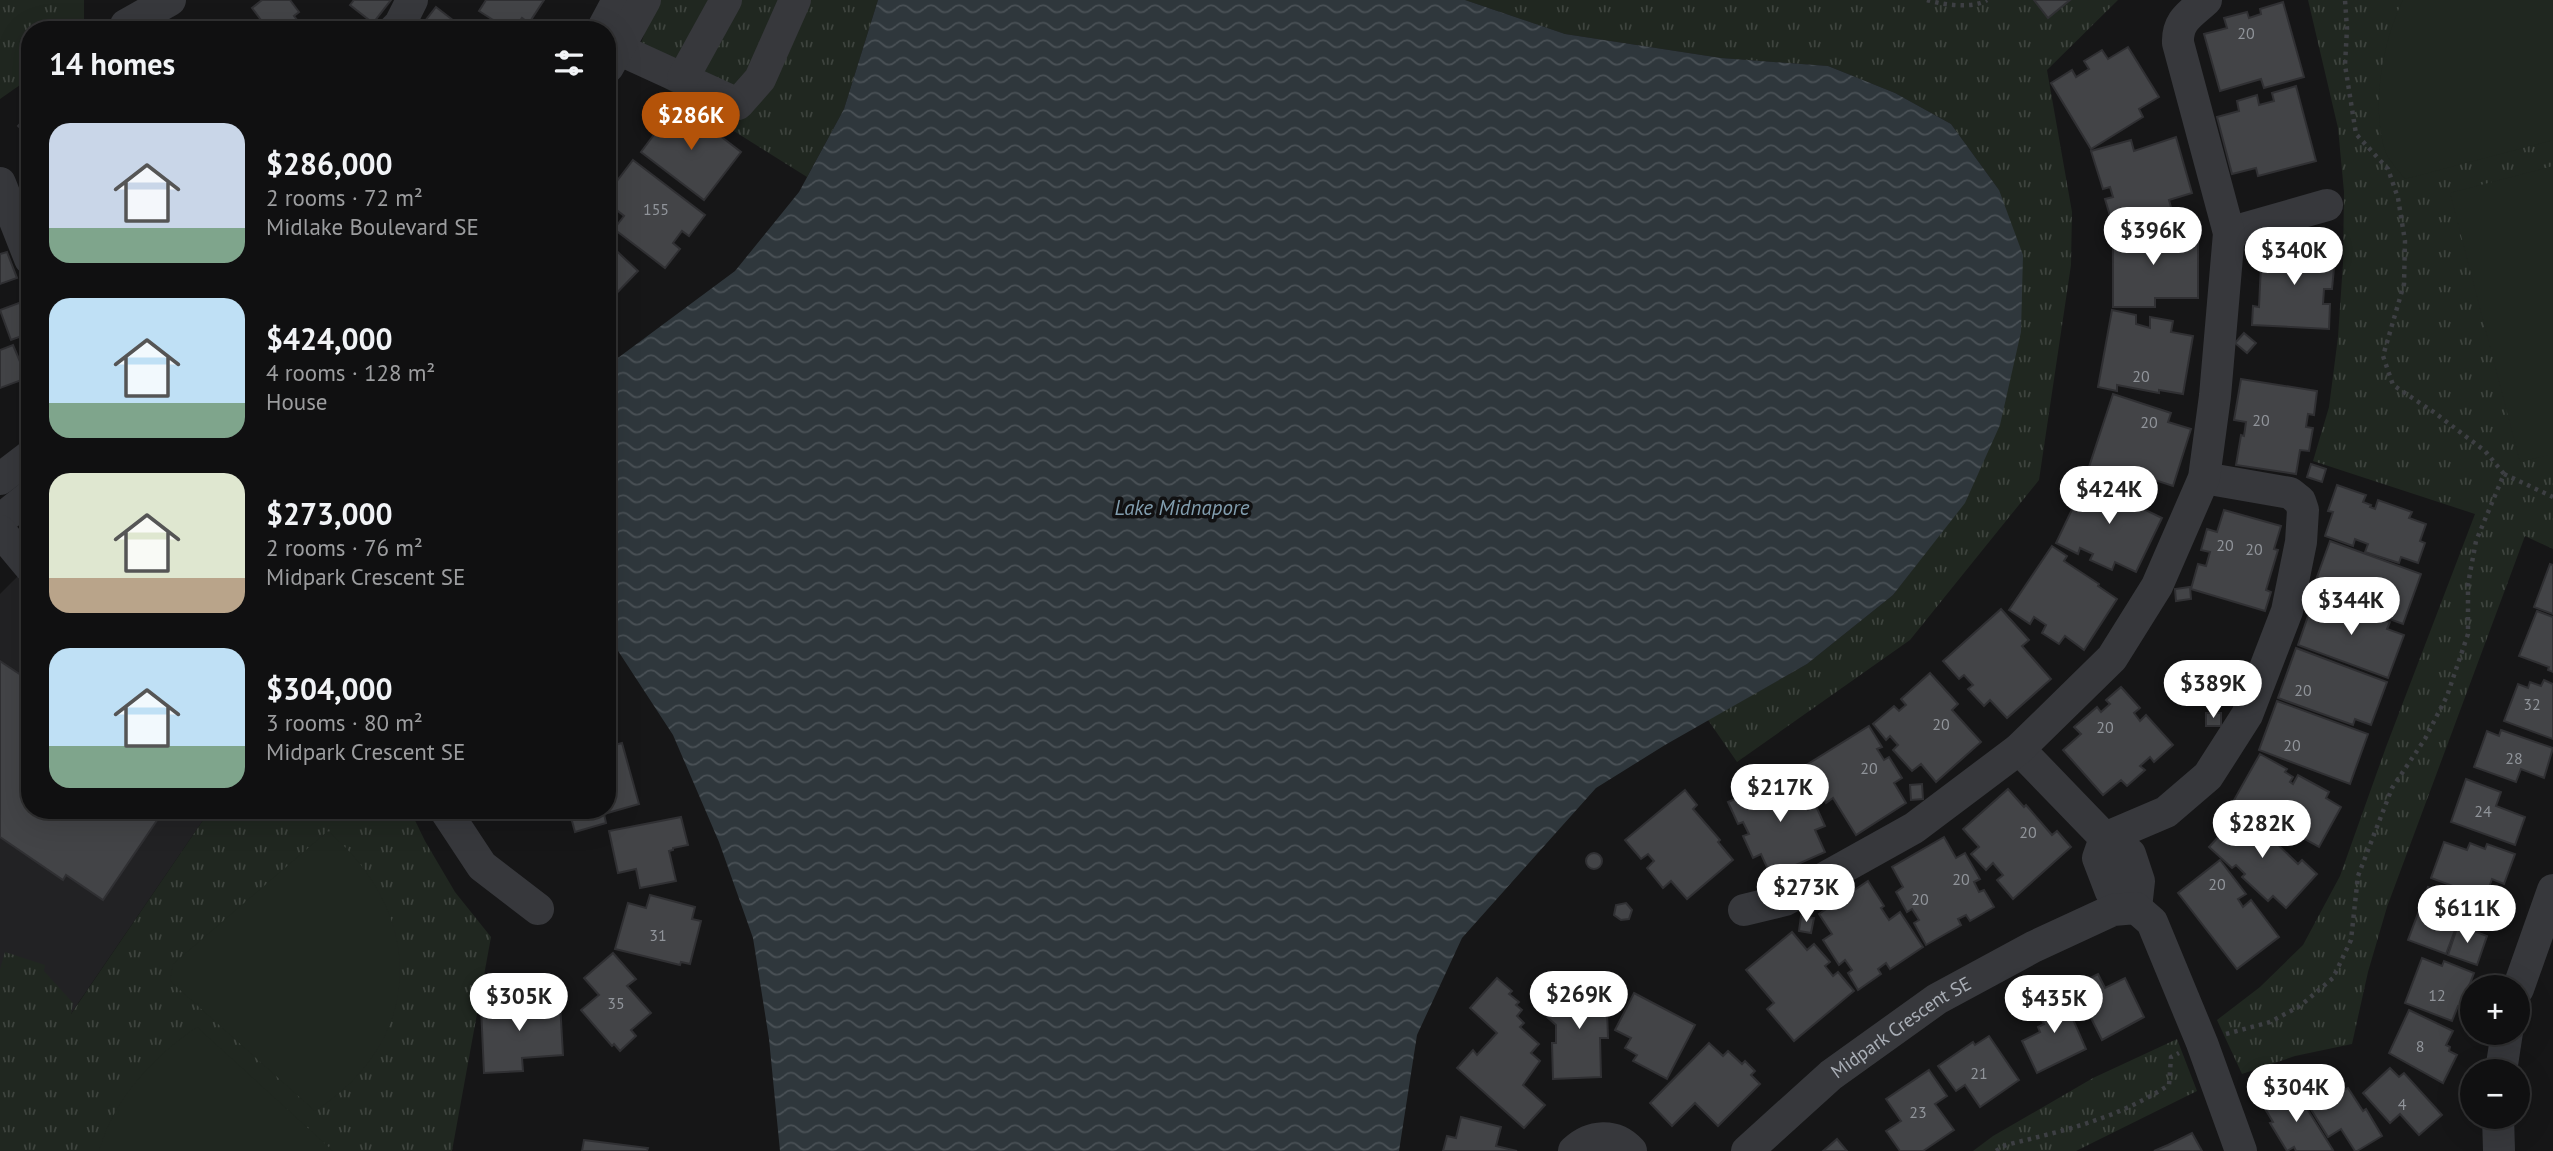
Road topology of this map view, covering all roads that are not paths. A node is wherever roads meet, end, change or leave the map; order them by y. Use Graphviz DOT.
graph roads {
  1 [pos="170,0"];
  2 [pos="412,0"];
  3 [pos="618,0"];
  4 [pos="645,0"];
  5 [pos="726,0"];
  6 [pos="795,0"];
  7 [pos="2206,0"];
  8 [pos="133,21"];
  9 [pos="402,21"];
  10 [pos="614,21"];
  11 [pos="616,38"];
  12 [pos="616,50"];
  13 [pos="683,78"];
  14 [pos="0,183"];
  15 [pos="2327,205"];
  16 [pos="21,232"];
  17 [pos="2229,233"];
  18 [pos="21,463"];
  19 [pos="2204,478"];
  20 [pos="0,479"];
  21 [pos="21,503"];
  22 [pos="0,520"];
  23 [pos="0,531"];
  24 [pos="21,556"];
  25 [pos="2019,749"];
  26 [pos="451,819"];
  27 [pos="2105,838"];
  28 [pos="2553,890"];
  29 [pos="2136,908"];
  30 [pos="538,909"];
  31 [pos="1744,910"];
  32 [pos="2523,975"];
  33 [pos="2498,1129"];
  34 [pos="1574,1151"];
  35 [pos="1631,1151"];
  36 [pos="1747,1151"];
  37 [pos="2241,1151"];
  38 [pos="2499,1151"];
  1 -- 8 [label="street"];
  2 -- 9 [label="street"];
  3 -- 10 [label="street"];
  4 -- 11 [label="street"];
  5 -- 13 [label="street"];
  6 -- 13 [label="street"];
  7 -- 17 [label="street"];
  12 -- 13 [label="street"];
  14 -- 16 [label="street"];
  15 -- 17 [label="street"];
  17 -- 19 [label="street"];
  18 -- 20 [label="street"];
  19 -- 25 [label="street"];
  19 -- 27 [label="street"];
  21 -- 22 [label="street"];
  23 -- 24 [label="street"];
  25 -- 27 [label="street"];
  25 -- 31 [label="street"];
  26 -- 30 [label="street"];
  27 -- 29 [label="street"];
  28 -- 32 [label="street"];
  29 -- 36 [label="street, Midpark Crescent SE"];
  29 -- 37 [label="street"];
  33 -- 38 [label="street"];
  34 -- 35 [label="street"];
}
